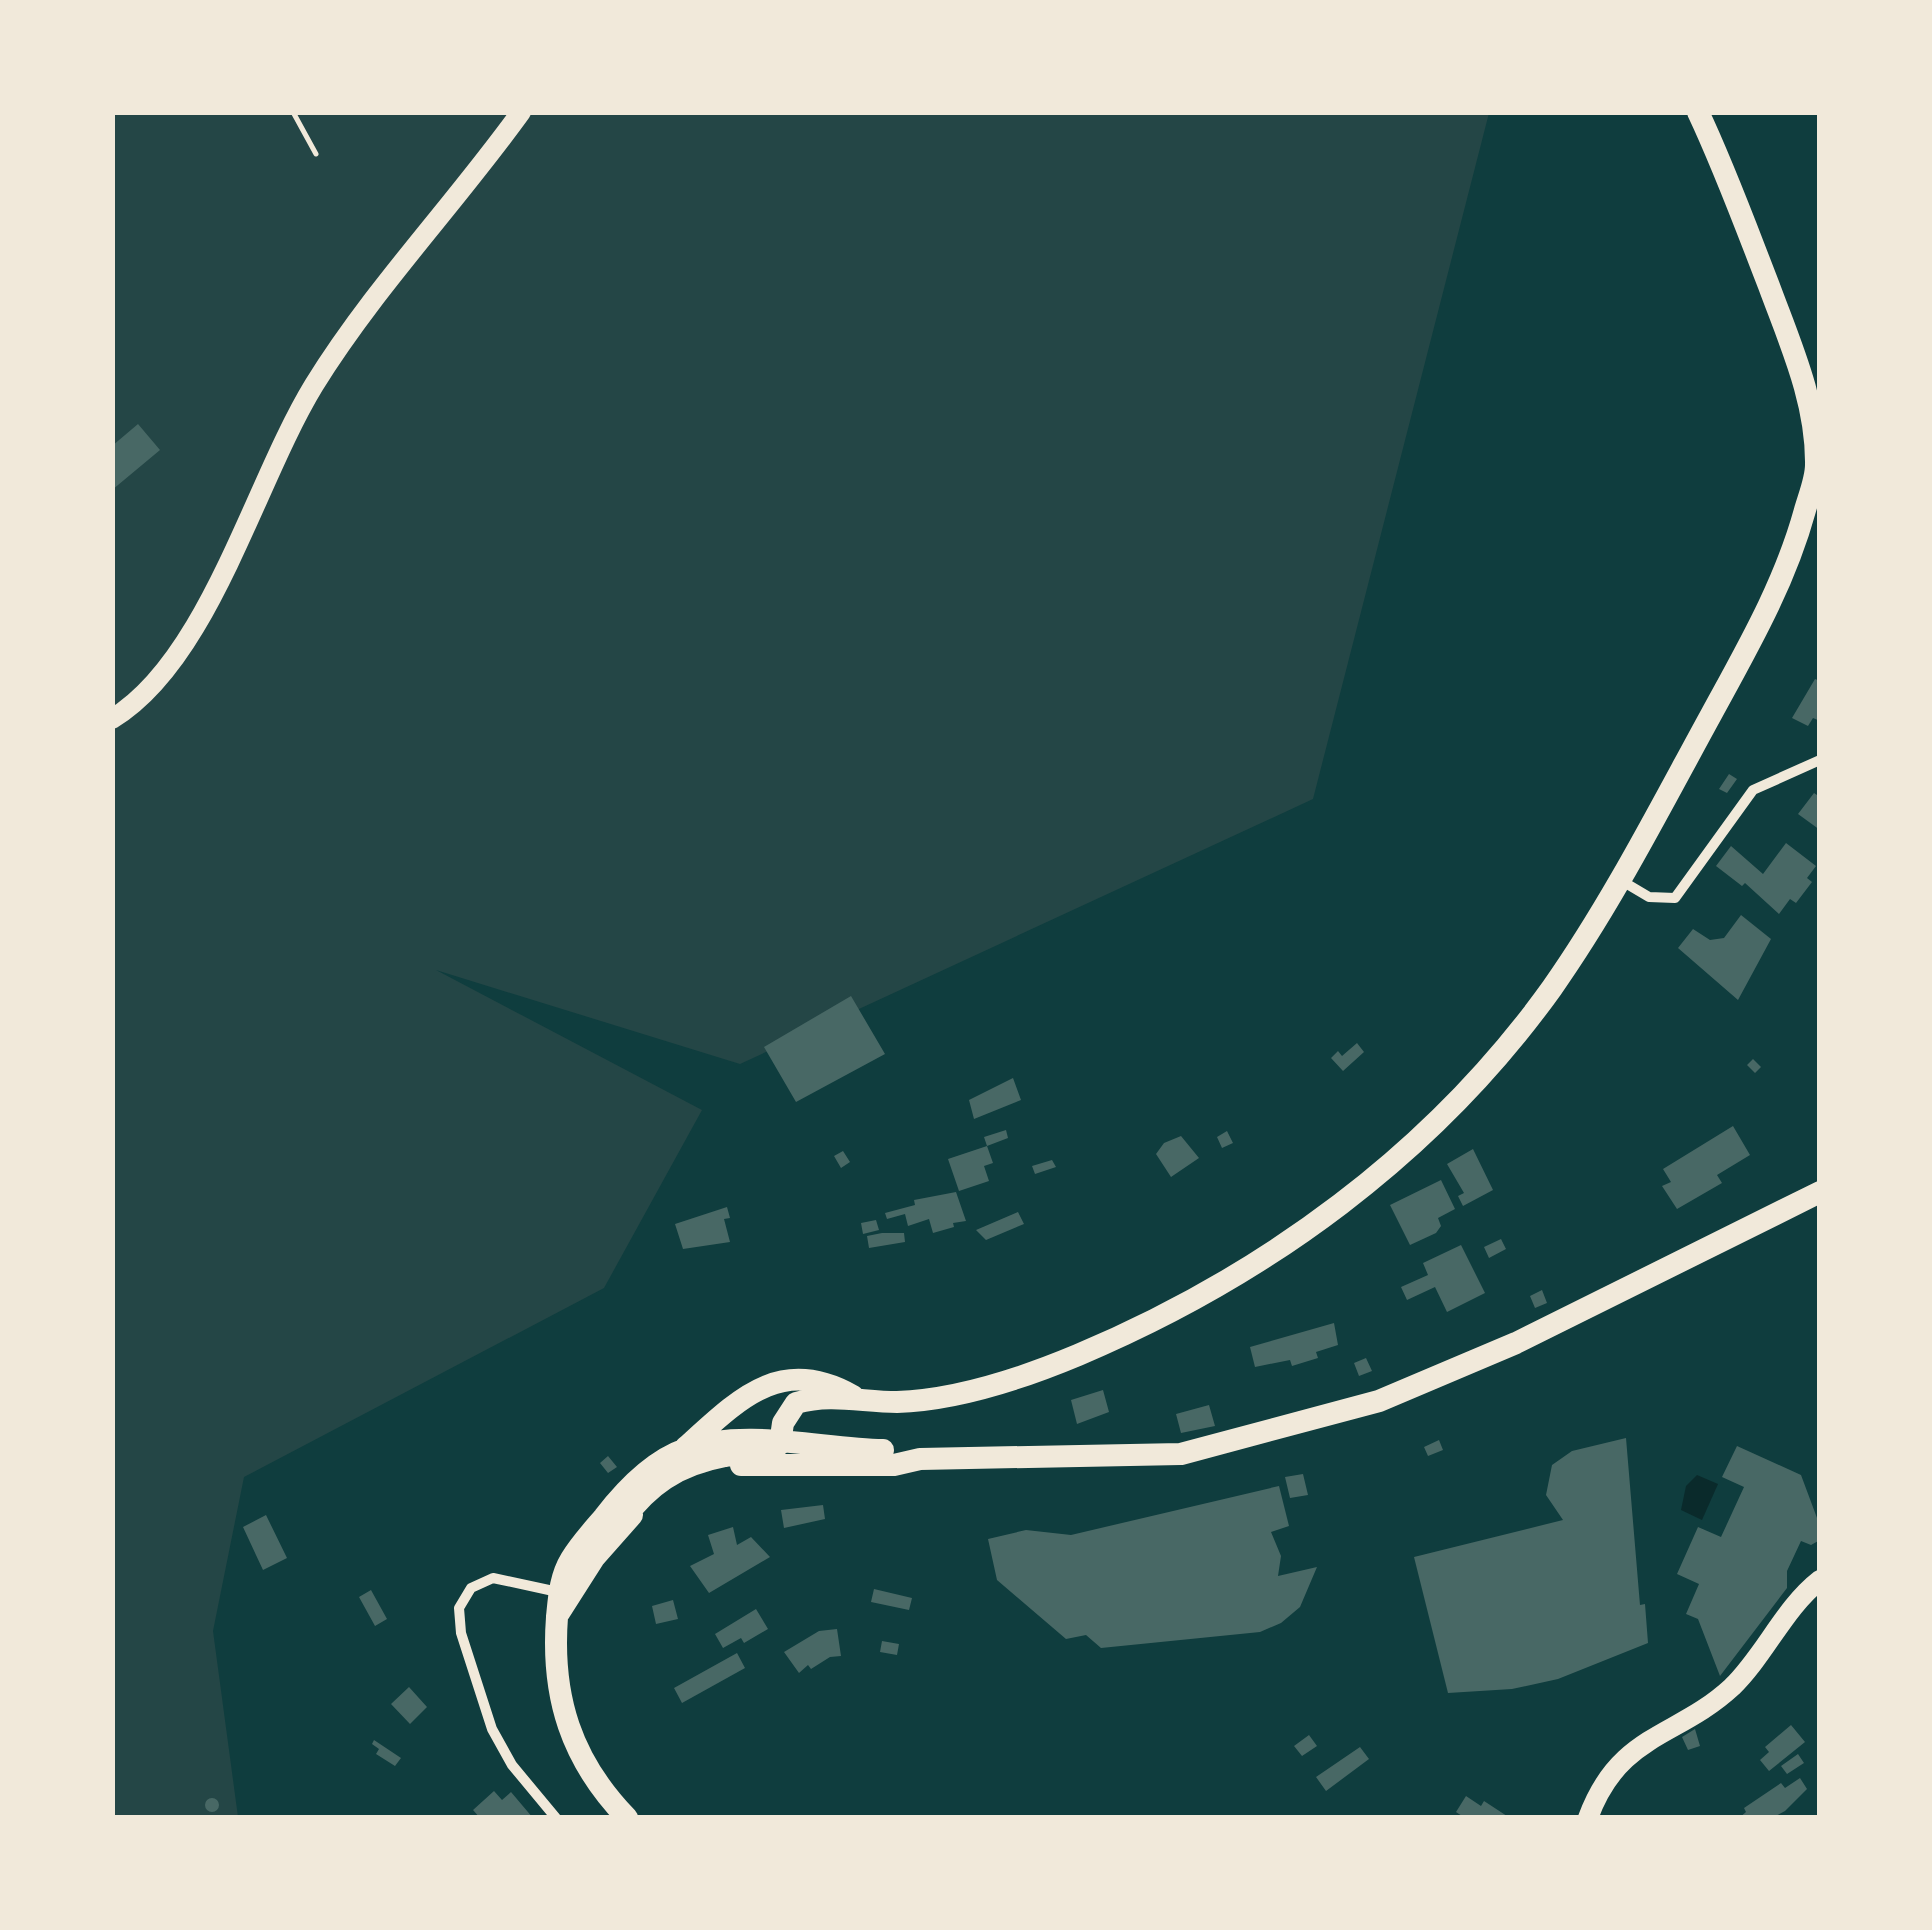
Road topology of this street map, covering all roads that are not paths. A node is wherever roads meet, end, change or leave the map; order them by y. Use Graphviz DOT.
graph roads {
  1 [pos="521,112"];
  2 [pos="1698,112"];
  3 [pos="112,719"];
  4 [pos="1820,760"];
  5 [pos="1621,881"];
  6 [pos="1820,1192"];
  7 [pos="750,1396"];
  8 [pos="853,1396"];
  9 [pos="780,1444"];
  10 [pos="684,1450"];
  11 [pos="755,1454"];
  12 [pos="920,1459"];
  13 [pos="1820,1580"];
  14 [pos="562,1601"];
  15 [pos="556,1818"];
  16 [pos="627,1818"];
  17 [pos="1588,1818"];
  1 -- 3 [label="main road"];
  2 -- 5 [label="main road"];
  4 -- 5 [label="street"];
  5 -- 8 [label="main road"];
  6 -- 12 [label="main road"];
  7 -- 8 [label="main road"];
  7 -- 10 [label="main road"];
  7 -- 11 [label="main road"];
  8 -- 9 [label="main road"];
  9 -- 11 [label="main road"];
  9 -- 12 [label="main road"];
  10 -- 11 [label="main road"];
  10 -- 14 [label="main road"];
  11 -- 12 [label="main road"];
  11 -- 14 [label="main road"];
  13 -- 17 [label="main road"];
  14 -- 15 [label="street"];
  14 -- 16 [label="main road"];
}
